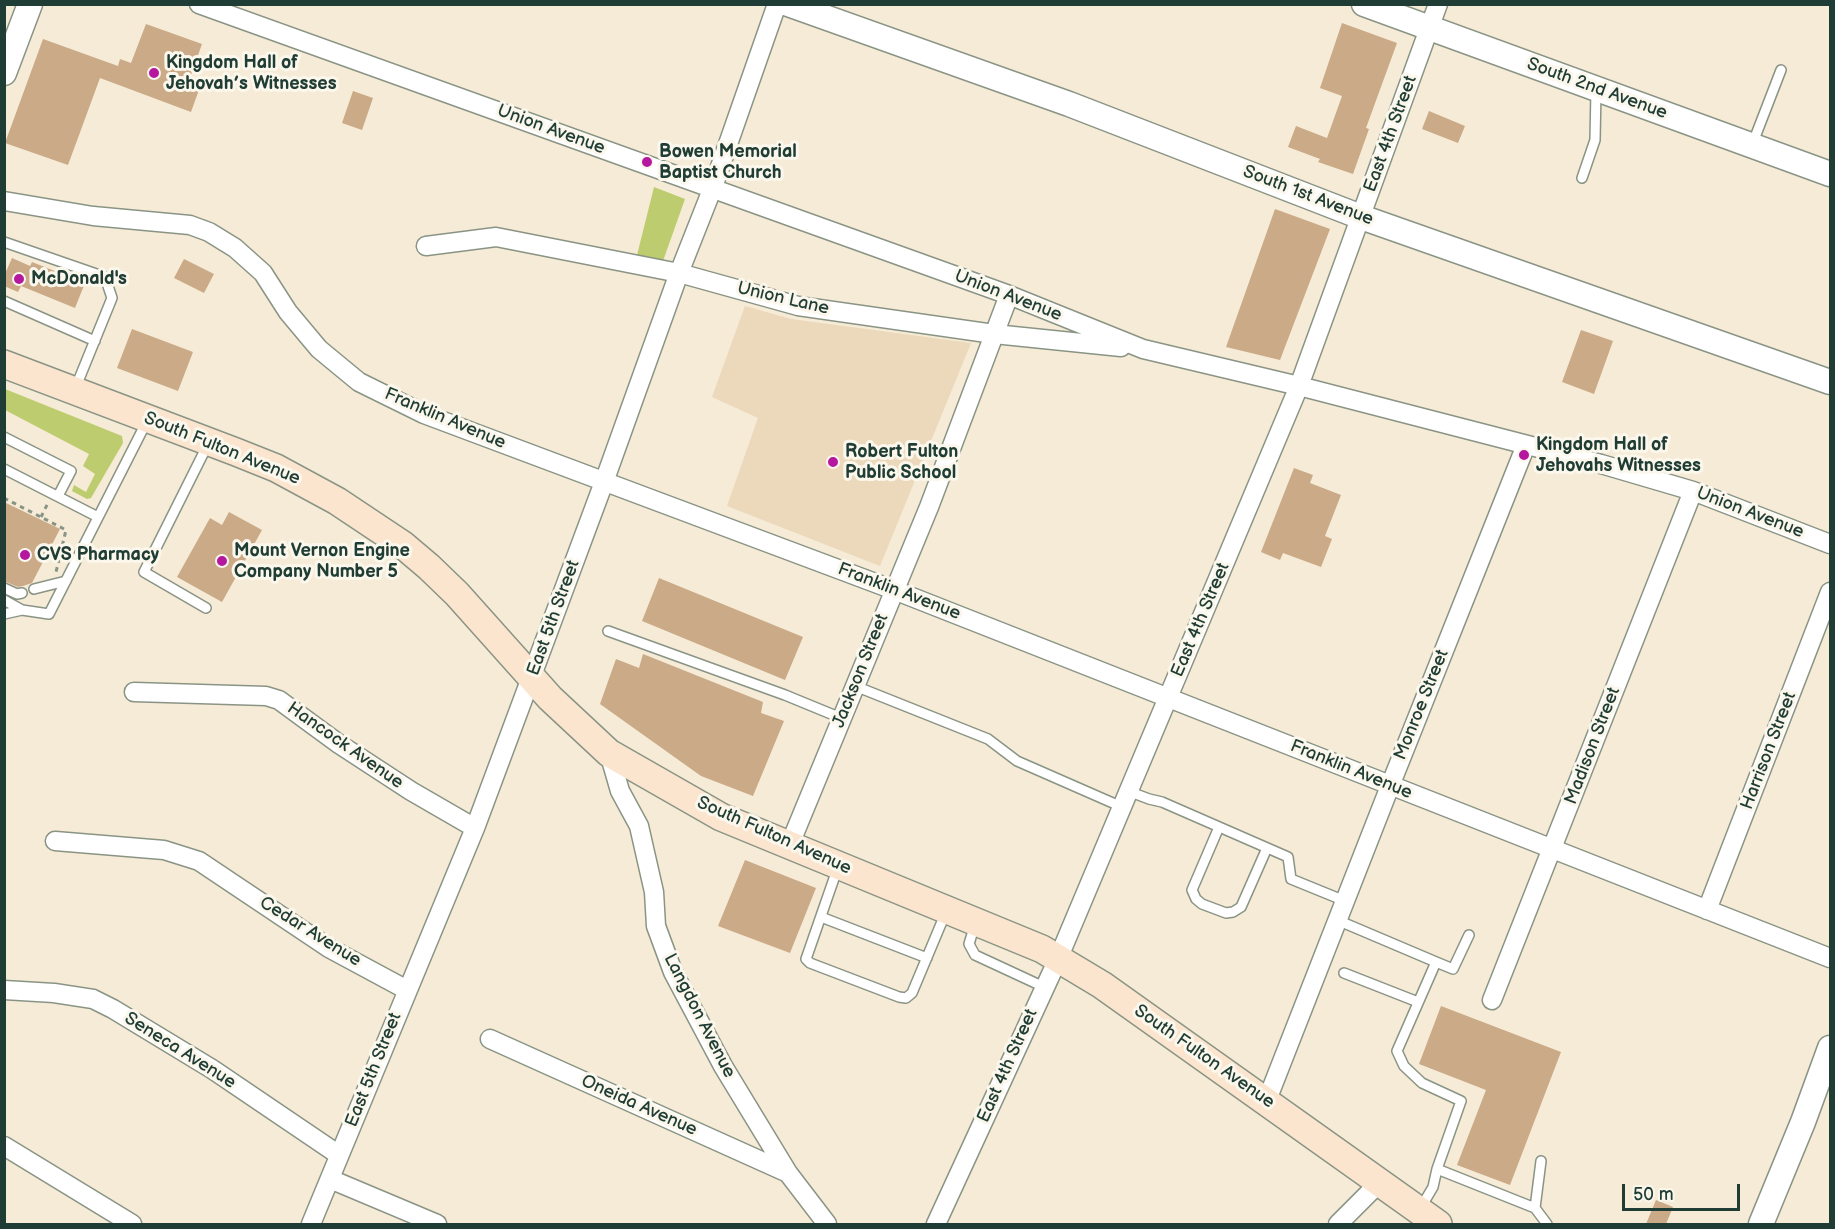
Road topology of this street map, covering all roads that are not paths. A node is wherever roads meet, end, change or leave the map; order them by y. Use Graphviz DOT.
graph roads {
  1 [pos="30,4"];
  2 [pos="199,4"];
  3 [pos="777,4"];
  4 [pos="788,4"];
  5 [pos="1364,4"];
  6 [pos="1438,4"];
  7 [pos="1430,28"];
  8 [pos="5,69"];
  9 [pos="1781,70"];
  10 [pos="1596,88"];
  11 [pos="1752,145"];
  12 [pos="1830,174"];
  13 [pos="1582,178"];
  14 [pos="713,188"];
  15 [pos="4,201"];
  16 [pos="1361,217"];
  17 [pos="4,242"];
  18 [pos="426,246"];
  19 [pos="679,273"];
  20 [pos="1009,295"];
  21 [pos="4,301"];
  22 [pos="994,334"];
  23 [pos="95,341"];
  24 [pos="1143,349"];
  25 [pos="4,364"];
  26 [pos="1830,382"];
  27 [pos="1299,386"];
  28 [pos="74,391"];
  29 [pos="148,419"];
  30 [pos="4,437"];
  31 [pos="210,442"];
  32 [pos="1526,445"];
  33 [pos="4,469"];
  34 [pos="604,482"];
  35 [pos="1693,491"];
  36 [pos="59,497"];
  37 [pos="98,517"];
  38 [pos="1830,544"];
  39 [pos="66,581"];
  40 [pos="4,588"];
  41 [pos="34,589"];
  42 [pos="894,590"];
  43 [pos="1830,592"];
  44 [pos="22,593"];
  45 [pos="4,600"];
  46 [pos="206,608"];
  47 [pos="22,610"];
  48 [pos="4,614"];
  49 [pos="608,632"];
  50 [pos="532,677"];
  51 [pos="855,686"];
  52 [pos="134,692"];
  53 [pos="1168,697"];
  54 [pos="841,718"];
  55 [pos="609,753"];
  56 [pos="1389,786"];
  57 [pos="1125,799"];
  58 [pos="1219,827"];
  59 [pos="476,828"];
  60 [pos="55,841"];
  61 [pos="790,844"];
  62 [pos="1267,848"];
  63 [pos="1552,850"];
  64 [pos="838,865"];
  65 [pos="1345,901"];
  66 [pos="947,910"];
  67 [pos="1707,910"];
  68 [pos="821,917"];
  69 [pos="1337,920"];
  70 [pos="976,922"];
  71 [pos="1469,935"];
  72 [pos="927,957"];
  73 [pos="1830,958"];
  74 [pos="1058,959"];
  75 [pos="1436,962"];
  76 [pos="1344,973"];
  77 [pos="1044,987"];
  78 [pos="4,990"];
  79 [pos="407,990"];
  80 [pos="1492,1000"];
  81 [pos="1418,1002"];
  82 [pos="490,1039"];
  83 [pos="1830,1051"];
  84 [pos="1267,1100"];
  85 [pos="4,1146"];
  86 [pos="339,1155"];
  87 [pos="1541,1161"];
  88 [pos="1437,1169"];
  89 [pos="788,1173"];
  90 [pos="330,1179"];
  91 [pos="1379,1183"];
  92 [pos="1535,1208"];
  93 [pos="1429,1218"];
  94 [pos="132,1224"];
  95 [pos="311,1224"];
  96 [pos="437,1224"];
  97 [pos="827,1224"];
  98 [pos="936,1224"];
  99 [pos="1338,1224"];
  100 [pos="1546,1224"];
  101 [pos="1761,1224"];
  1 -- 8 [label="street"];
  2 -- 14 [label="street, Union Avenue"];
  3 -- 14 [label="street, East 5th Street"];
  4 -- 16 [label="street, South 1st Avenue"];
  5 -- 7 [label="street, South 2nd Avenue"];
  6 -- 7 [label="street, East 4th Street"];
  7 -- 10 [label="street, South 2nd Avenue"];
  7 -- 16 [label="street, East 4th Street"];
  9 -- 11 [label="lane"];
  10 -- 11 [label="street, South 2nd Avenue"];
  10 -- 13 [label="lane"];
  11 -- 12 [label="street, South 2nd Avenue"];
  14 -- 19 [label="street, East 5th Street"];
  14 -- 20 [label="street, Union Avenue"];
  15 -- 34 [label="street, Franklin Avenue"];
  16 -- 26 [label="street, South 1st Avenue"];
  16 -- 27 [label="street, East 4th Street"];
  17 -- 23 [label="lane"];
  18 -- 19 [label="street, Union Lane"];
  19 -- 22 [label="street, Union Lane"];
  19 -- 34 [label="street, East 5th Street"];
  20 -- 22 [label="street, Jackson Street"];
  20 -- 24 [label="street, Union Avenue"];
  21 -- 23 [label="lane"];
  22 -- 24 [label="street, Union Lane"];
  22 -- 42 [label="street, Jackson Street"];
  23 -- 28 [label="lane"];
  24 -- 27 [label="street, Union Avenue"];
  25 -- 28 [label="main road, South Fulton Avenue"];
  27 -- 32 [label="street, Union Avenue"];
  27 -- 53 [label="street, East 4th Street"];
  28 -- 29 [label="main road, South Fulton Avenue"];
  29 -- 31 [label="main road, South Fulton Avenue"];
  29 -- 37 [label="lane"];
  30 -- 36 [label="lane"];
  31 -- 46 [label="lane"];
  31 -- 50 [label="main road, South Fulton Avenue"];
  32 -- 35 [label="street, Union Avenue"];
  32 -- 56 [label="street, Monroe Street"];
  33 -- 36 [label="lane"];
  34 -- 42 [label="street, Franklin Avenue"];
  34 -- 50 [label="street, East 5th Street"];
  35 -- 38 [label="street, Union Avenue"];
  35 -- 63 [label="street, Madison Street"];
  36 -- 37 [label="lane"];
  37 -- 39 [label="lane"];
  39 -- 41 [label="lane"];
  39 -- 47 [label="lane"];
  40 -- 44 [label="lane"];
  42 -- 51 [label="street, Jackson Street"];
  42 -- 53 [label="street, Franklin Avenue"];
  43 -- 67 [label="street, Harrison Street"];
  45 -- 47 [label="lane"];
  47 -- 48 [label="lane"];
  49 -- 54 [label="lane"];
  50 -- 55 [label="main road, South Fulton Avenue"];
  50 -- 59 [label="street, East 5th Street"];
  51 -- 54 [label="street, Jackson Street"];
  51 -- 57 [label="lane"];
  52 -- 59 [label="street, Hancock Avenue"];
  53 -- 56 [label="street, Franklin Avenue"];
  53 -- 57 [label="street, East 4th Street"];
  54 -- 61 [label="street, Jackson Street"];
  55 -- 61 [label="main road, South Fulton Avenue"];
  55 -- 89 [label="street, Langdon Avenue"];
  56 -- 63 [label="street, Franklin Avenue"];
  56 -- 65 [label="street, Monroe Street"];
  57 -- 58 [label="lane"];
  57 -- 74 [label="street, East 4th Street"];
  58 -- 62 [label="lane"];
  58 -- 62 [label="lane"];
  59 -- 79 [label="street, East 5th Street"];
  60 -- 79 [label="street, Cedar Avenue"];
  61 -- 64 [label="main road, South Fulton Avenue"];
  62 -- 65 [label="lane"];
  63 -- 67 [label="street, Franklin Avenue"];
  63 -- 80 [label="street, Madison Street"];
  64 -- 66 [label="main road, South Fulton Avenue"];
  64 -- 68 [label="lane"];
  65 -- 69 [label="street, Monroe Street"];
  66 -- 70 [label="main road, South Fulton Avenue"];
  66 -- 72 [label="lane"];
  67 -- 73 [label="street, Franklin Avenue"];
  68 -- 72 [label="lane"];
  68 -- 72 [label="lane"];
  69 -- 75 [label="lane"];
  69 -- 84 [label="street, Monroe Street"];
  70 -- 74 [label="main road, South Fulton Avenue"];
  70 -- 77 [label="lane"];
  71 -- 75 [label="lane"];
  74 -- 77 [label="street, East 4th Street"];
  74 -- 84 [label="main road, South Fulton Avenue"];
  75 -- 81 [label="lane"];
  76 -- 81 [label="lane"];
  77 -- 98 [label="street, East 4th Street"];
  78 -- 86 [label="street, Seneca Avenue"];
  79 -- 86 [label="street, East 5th Street"];
  81 -- 88 [label="lane"];
  82 -- 89 [label="street, Oneida Avenue"];
  83 -- 101 [label="street"];
  84 -- 91 [label="main road, South Fulton Avenue"];
  85 -- 94 [label="street"];
  86 -- 90 [label="street, East 5th Street"];
  87 -- 92 [label="lane"];
  88 -- 92 [label="lane"];
  88 -- 93 [label="lane"];
  89 -- 97 [label="street, Langdon Avenue"];
  90 -- 95 [label="street, East 5th Street"];
  90 -- 96 [label="street"];
  91 -- 93 [label="main road, South Fulton Avenue"];
  91 -- 99 [label="street"];
  92 -- 100 [label="lane"];
}
